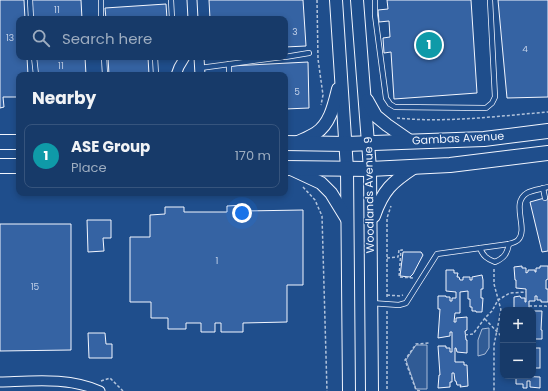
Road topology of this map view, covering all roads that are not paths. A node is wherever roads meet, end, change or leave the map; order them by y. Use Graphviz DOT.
graph roads {
  1 [pos="30,0"];
  2 [pos="101,0"];
  3 [pos="171,0"];
  4 [pos="192,0"];
  5 [pos="336,0"];
  6 [pos="357,0"];
  7 [pos="375,0"];
  8 [pos="490,0"];
  9 [pos="32,16"];
  10 [pos="101,16"];
  11 [pos="172,16"];
  12 [pos="193,16"];
  13 [pos="309,53"];
  14 [pos="288,56"];
  15 [pos="34,60"];
  16 [pos="104,60"];
  17 [pos="154,60"];
  18 [pos="183,60"];
  19 [pos="199,60"];
  20 [pos="259,60"];
  21 [pos="229,64"];
  22 [pos="36,72"];
  23 [pos="105,72"];
  24 [pos="156,72"];
  25 [pos="177,72"];
  26 [pos="200,72"];
  27 [pos="229,72"];
  28 [pos="341,80"];
  29 [pos="365,97"];
  30 [pos="548,131"];
  31 [pos="410,141"];
  32 [pos="0,142"];
  33 [pos="16,142"];
  34 [pos="368,142"];
  35 [pos="290,143"];
  36 [pos="346,144"];
  37 [pos="548,153"];
  38 [pos="0,166"];
  39 [pos="16,166"];
  40 [pos="415,167"];
  41 [pos="288,169"];
  42 [pos="347,169"];
  43 [pos="370,169"];
  44 [pos="546,188"];
  45 [pos="545,198"];
  46 [pos="347,220"];
  47 [pos="370,225"];
  48 [pos="510,244"];
  49 [pos="480,248"];
  50 [pos="371,303"];
  51 [pos="0,382"];
  52 [pos="100,391"];
  53 [pos="349,391"];
  54 [pos="372,391"];
  1 -- 9 [label="lane"];
  2 -- 10 [label="lane"];
  3 -- 11 [label="lane"];
  4 -- 12 [label="street"];
  5 -- 28 [label="main road, Woodlands Avenue 9"];
  6 -- 29 [label="main road, Woodlands Avenue 9"];
  7 -- 8 [label="lane"];
  13 -- 14 [label="lane"];
  15 -- 22 [label="lane"];
  16 -- 23 [label="lane"];
  17 -- 24 [label="lane"];
  18 -- 25 [label="street"];
  19 -- 26 [label="street"];
  20 -- 21 [label="lane"];
  21 -- 26 [label="lane"];
  21 -- 27 [label="lane"];
  28 -- 35 [label="main road"];
  28 -- 36 [label="main road, Woodlands Avenue 9"];
  29 -- 31 [label="main road"];
  29 -- 34 [label="main road, Woodlands Avenue 9"];
  30 -- 31 [label="main road, Gambas Avenue"];
  31 -- 34 [label="main road, Gambas Avenue"];
  32 -- 33 [label="main road"];
  34 -- 36 [label="main road, Gambas Avenue"];
  34 -- 43 [label="main road, Woodlands Avenue 9"];
  35 -- 36 [label="main road, Gambas Avenue"];
  36 -- 42 [label="main road, Woodlands Avenue 9"];
  37 -- 40 [label="main road"];
  38 -- 39 [label="main road"];
  40 -- 43 [label="main road"];
  40 -- 47 [label="main road"];
  41 -- 42 [label="main road"];
  41 -- 46 [label="main road"];
  42 -- 43 [label="main road"];
  42 -- 46 [label="main road, Woodlands Avenue 9"];
  43 -- 47 [label="main road, Woodlands Avenue 9"];
  44 -- 45 [label="lane"];
  44 -- 48 [label="lane"];
  46 -- 53 [label="main road, Woodlands Avenue 9"];
  47 -- 50 [label="main road, Woodlands Avenue 9"];
  48 -- 49 [label="lane"];
  48 -- 49 [label="lane"];
  49 -- 50 [label="lane"];
  50 -- 54 [label="main road, Woodlands Avenue 9"];
  51 -- 52 [label="street"];
}
